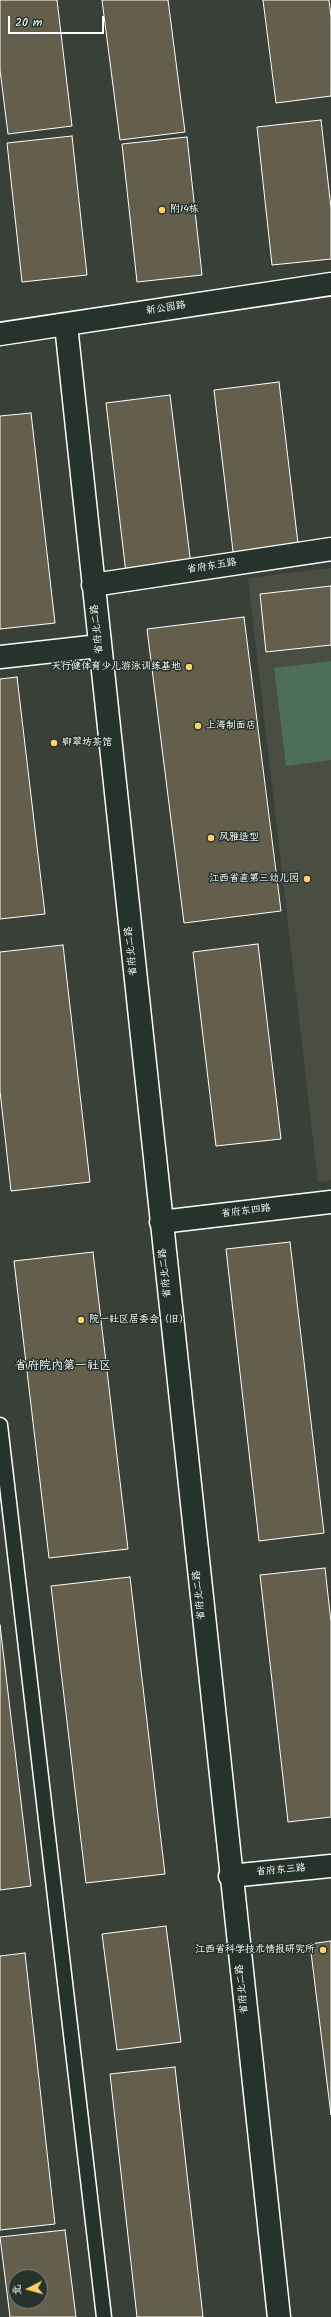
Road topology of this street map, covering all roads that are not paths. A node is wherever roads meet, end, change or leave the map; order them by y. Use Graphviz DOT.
graph roads {
  1 [pos="331,284"];
  2 [pos="66,324"];
  3 [pos="0,334"];
  4 [pos="331,549"];
  5 [pos="93,585"];
  6 [pos="99,646"];
  7 [pos="0,657"];
  8 [pos="331,1202"];
  9 [pos="160,1222"];
  10 [pos="0,1425"];
  11 [pos="331,1866"];
  12 [pos="230,1876"];
  13 [pos="104,2317"];
  14 [pos="279,2317"];
  1 -- 2 [label="street, 新公园路"];
  2 -- 3 [label="street, 新公园路"];
  2 -- 5 [label="street, 省府北二路"];
  4 -- 5 [label="street, 省府东五路"];
  5 -- 6 [label="street, 省府北二路"];
  6 -- 7 [label="street"];
  6 -- 9 [label="street, 省府北二路"];
  8 -- 9 [label="street, 省府东四路"];
  9 -- 12 [label="street, 省府北二路"];
  10 -- 13 [label="lane"];
  11 -- 12 [label="street, 省府东三路"];
  12 -- 14 [label="street, 省府北二路"];
}
